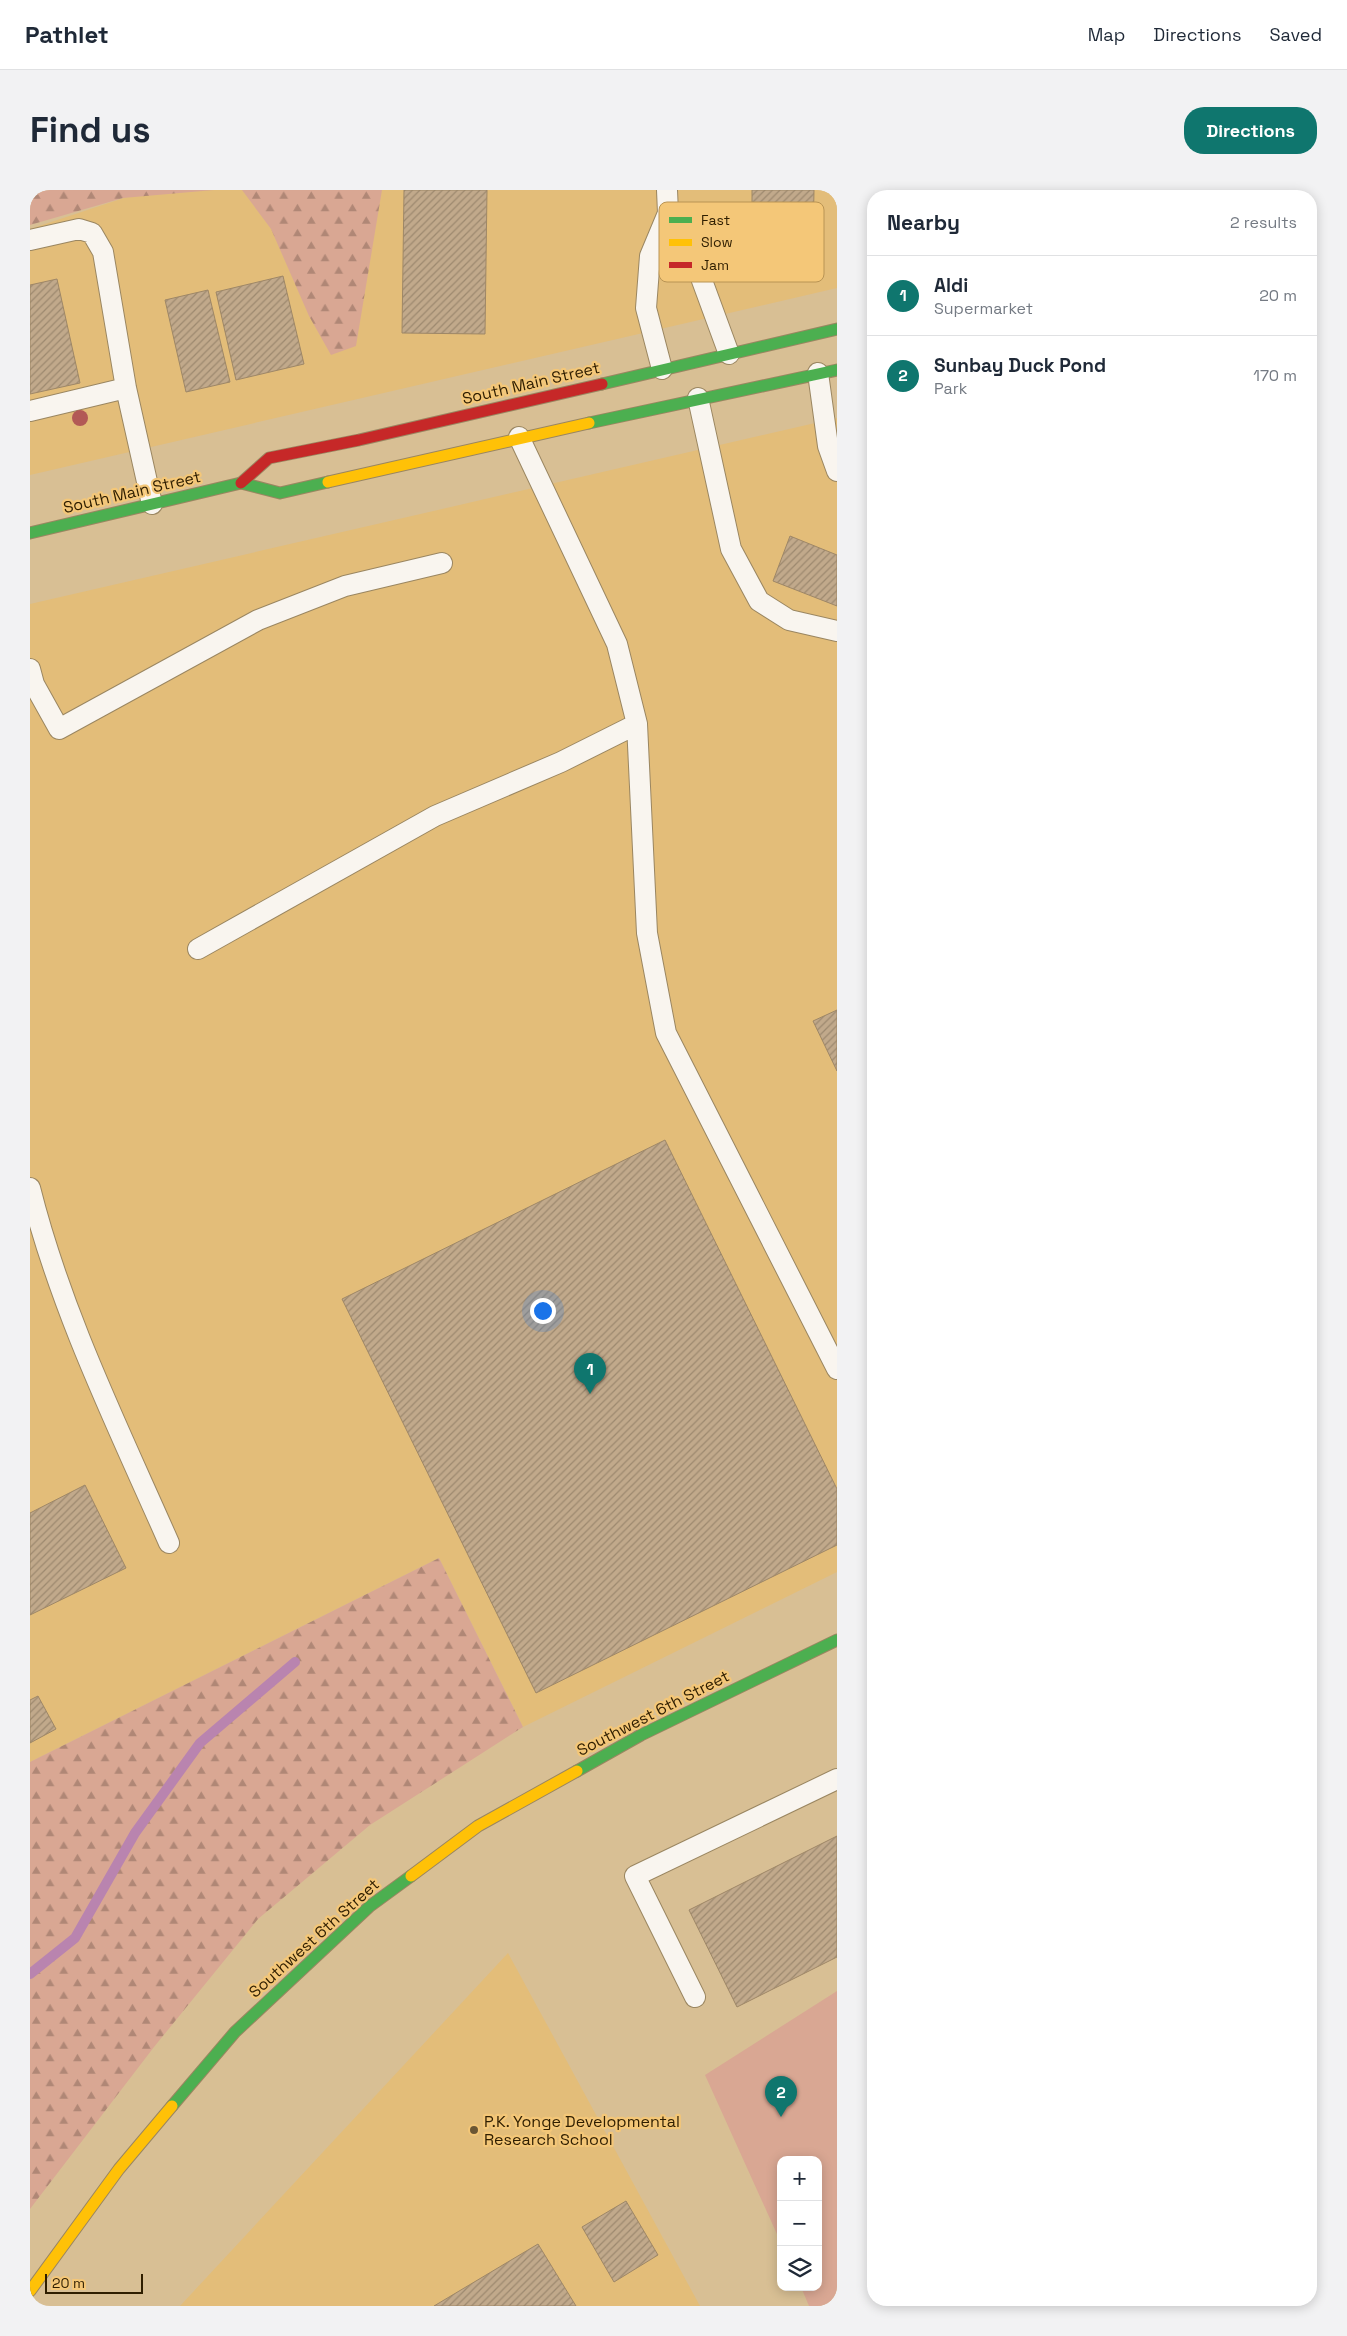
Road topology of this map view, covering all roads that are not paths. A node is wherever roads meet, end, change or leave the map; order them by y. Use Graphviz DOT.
graph roads {
  1 [pos="659,234"];
  2 [pos="30,240"];
  3 [pos="703,282"];
  4 [pos="837,330"];
  5 [pos="729,354"];
  6 [pos="662,369"];
  7 [pos="828,372"];
  8 [pos="126,388"];
  9 [pos="698,398"];
  10 [pos="30,411"];
  11 [pos="519,438"];
  12 [pos="837,471"];
  13 [pos="241,484"];
  14 [pos="152,504"];
  15 [pos="30,533"];
  16 [pos="442,563"];
  17 [pos="837,631"];
  18 [pos="30,669"];
  19 [pos="637,724"];
  20 [pos="198,949"];
  21 [pos="30,1188"];
  22 [pos="837,1368"];
  23 [pos="169,1543"];
  24 [pos="837,1640"];
  25 [pos="837,1779"];
  26 [pos="695,1997"];
  27 [pos="30,2291"];
  28 [pos="30,2301"];
  29 [pos="36,2306"];
  1 -- 6 [label="lane"];
  2 -- 8 [label="lane"];
  3 -- 5 [label="lane"];
  4 -- 5 [label="main road, South Main Street"];
  5 -- 6 [label="main road, South Main Street"];
  6 -- 13 [label="main road, South Main Street"];
  7 -- 9 [label="main road, South Main Street"];
  7 -- 12 [label="lane"];
  8 -- 10 [label="lane"];
  8 -- 14 [label="lane"];
  9 -- 11 [label="main road, South Main Street"];
  9 -- 17 [label="lane"];
  11 -- 13 [label="main road, South Main Street"];
  11 -- 19 [label="lane"];
  13 -- 14 [label="main road, South Main Street"];
  14 -- 15 [label="main road, South Main Street"];
  16 -- 18 [label="lane"];
  19 -- 20 [label="lane"];
  19 -- 22 [label="lane"];
  21 -- 23 [label="lane"];
  24 -- 27 [label="main road, Southwest 6th Street"];
  25 -- 26 [label="lane"];
  28 -- 29 [label="lane"];
}
